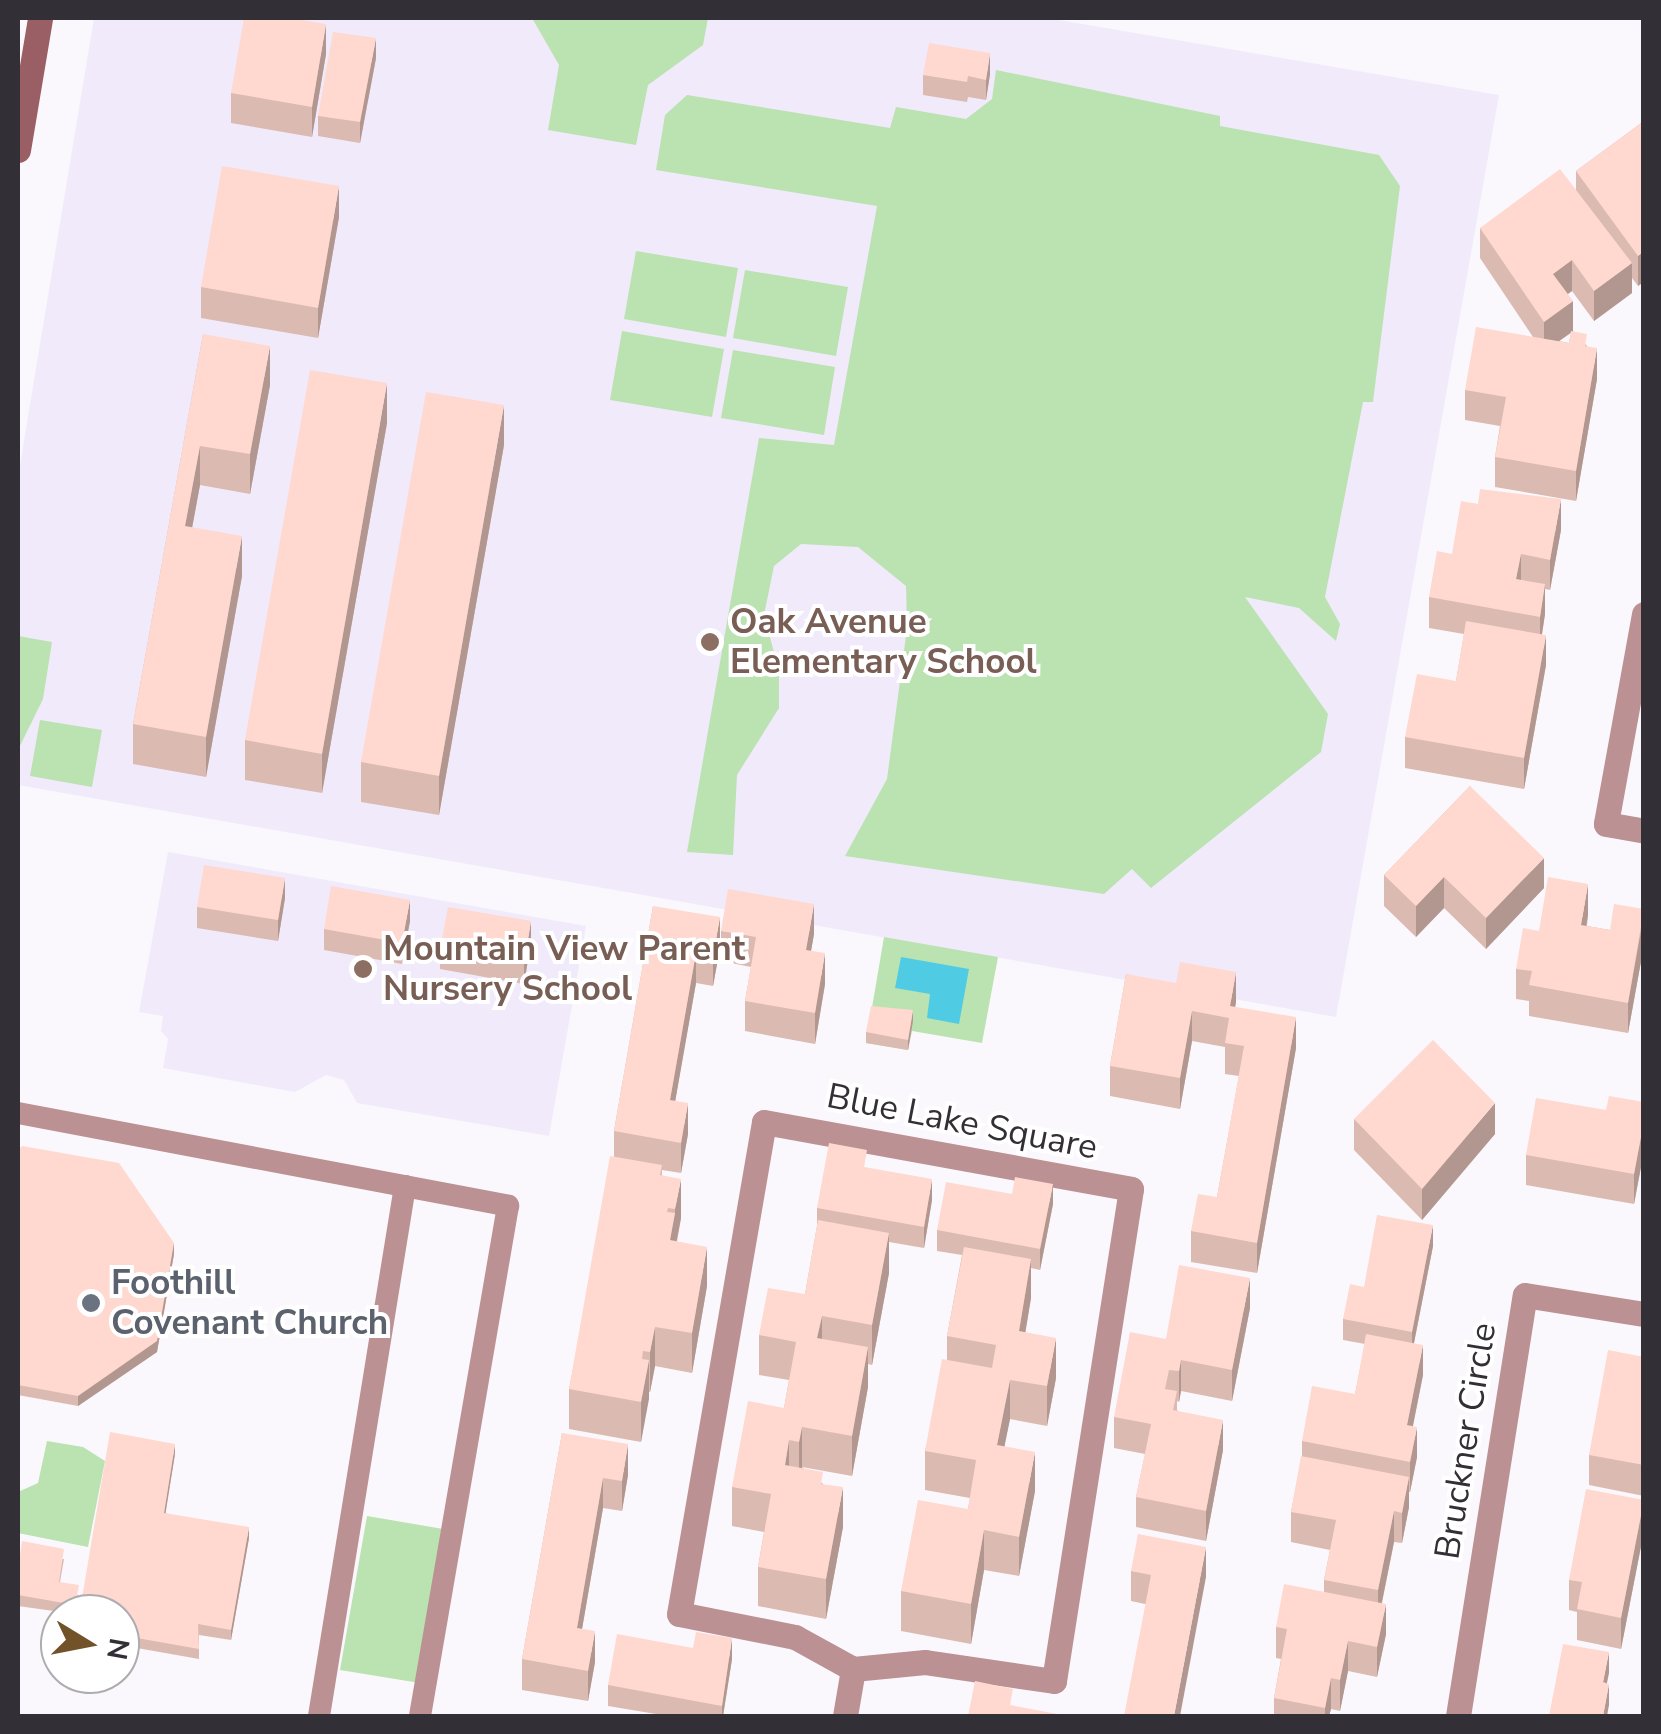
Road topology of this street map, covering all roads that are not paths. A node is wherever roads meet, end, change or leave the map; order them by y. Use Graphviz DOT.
graph roads {
  1 [pos="40,18"];
  2 [pos="18,150"];
  3 [pos="1644,614"];
  4 [pos="1644,831"];
  5 [pos="18,1113"];
  6 [pos="405,1186"];
  7 [pos="1644,1314"];
  8 [pos="853,1669"];
  9 [pos="319,1716"];
  10 [pos="420,1716"];
  11 [pos="845,1716"];
  12 [pos="1458,1716"];
  1 -- 2 [label="street"];
  3 -- 4 [label="street"];
  5 -- 6 [label="lane"];
  6 -- 9 [label="lane"];
  6 -- 10 [label="lane"];
  7 -- 12 [label="street, Bruckner Circle"];
  8 -- 8 [label="street, Blue Lake Square"];
  8 -- 11 [label="street"];
}
